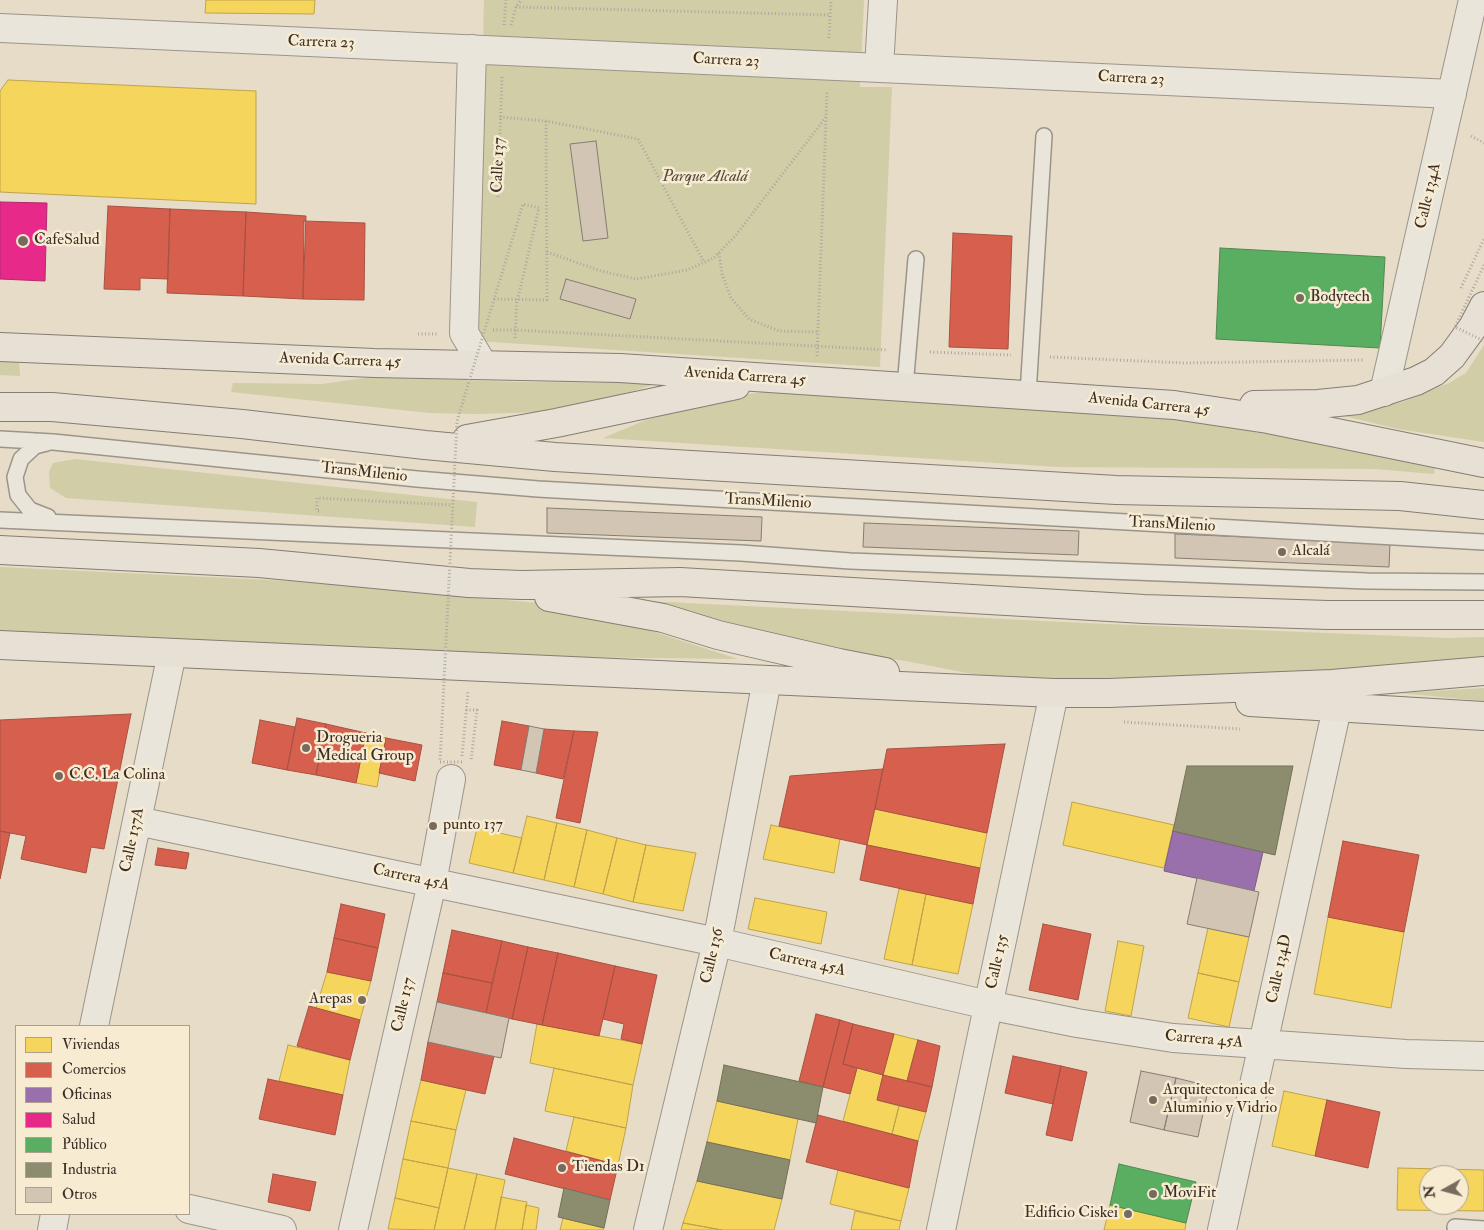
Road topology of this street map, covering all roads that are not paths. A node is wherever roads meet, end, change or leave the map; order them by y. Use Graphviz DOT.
graph roads {
  1 [pos="883,0"];
  2 [pos="1474,0"];
  3 [pos="0,28"];
  4 [pos="472,49"];
  5 [pos="879,68"];
  6 [pos="1452,94"];
  7 [pos="1044,136"];
  8 [pos="916,259"];
  9 [pos="1484,306"];
  10 [pos="464,333"];
  11 [pos="0,347"];
  12 [pos="442,364"];
  13 [pos="483,365"];
  14 [pos="780,379"];
  15 [pos="905,387"];
  16 [pos="1384,392"];
  17 [pos="1028,394"];
  18 [pos="1174,405"];
  19 [pos="0,407"];
  20 [pos="0,438"];
  21 [pos="53,442"];
  22 [pos="425,445"];
  23 [pos="1484,463"];
  24 [pos="1484,505"];
  25 [pos="0,520"];
  26 [pos="65,522"];
  27 [pos="1484,542"];
  28 [pos="0,550"];
  29 [pos="1484,582"];
  30 [pos="468,583"];
  31 [pos="1484,615"];
  32 [pos="0,645"];
  33 [pos="172,653"];
  34 [pos="1484,671"];
  35 [pos="767,680"];
  36 [pos="981,690"];
  37 [pos="1054,693"];
  38 [pos="1109,693"];
  39 [pos="1336,708"];
  40 [pos="1484,716"];
  41 [pos="451,779"];
  42 [pos="137,821"];
  43 [pos="432,882"];
  44 [pos="717,942"];
  45 [pos="988,1005"];
  46 [pos="94,1025"];
  47 [pos="1264,1045"];
  48 [pos="1484,1056"];
  49 [pos="190,1209"];
  50 [pos="55,1215"];
  51 [pos="1455,1227"];
  52 [pos="1484,1229"];
  53 [pos="52,1230"];
  54 [pos="282,1230"];
  55 [pos="353,1230"];
  56 [pos="648,1230"];
  57 [pos="941,1230"];
  58 [pos="1222,1230"];
  1 -- 5 [label="street"];
  2 -- 6 [label="street, Calle 134A"];
  3 -- 4 [label="street, Carrera 23"];
  4 -- 5 [label="street, Carrera 23"];
  4 -- 10 [label="street, Calle 137"];
  5 -- 6 [label="street, Carrera 23"];
  6 -- 16 [label="street, Calle 134A"];
  7 -- 17 [label="lane"];
  8 -- 15 [label="lane"];
  9 -- 16 [label="highway"];
  10 -- 12 [label="street"];
  10 -- 13 [label="street"];
  11 -- 12 [label="highway, Avenida Carrera 45"];
  12 -- 13 [label="highway, Avenida Carrera 45"];
  13 -- 14 [label="highway, Avenida Carrera 45"];
  14 -- 15 [label="highway, Avenida Carrera 45"];
  14 -- 22 [label="highway"];
  15 -- 17 [label="highway, Avenida Carrera 45"];
  16 -- 18 [label="highway"];
  17 -- 18 [label="highway, Avenida Carrera 45"];
  18 -- 23 [label="highway, Avenida Carrera 45"];
  19 -- 22 [label="highway"];
  20 -- 21 [label="lane, TransMilenio"];
  21 -- 26 [label="lane, TransMilenio"];
  21 -- 27 [label="lane, TransMilenio"];
  22 -- 24 [label="highway"];
  25 -- 26 [label="lane, TransMilenio"];
  26 -- 29 [label="lane, TransMilenio"];
  28 -- 30 [label="highway"];
  30 -- 31 [label="highway"];
  30 -- 36 [label="highway"];
  32 -- 33 [label="highway"];
  33 -- 35 [label="highway"];
  33 -- 42 [label="street, Calle 137A"];
  34 -- 38 [label="highway"];
  35 -- 36 [label="highway"];
  35 -- 44 [label="street, Calle 136"];
  36 -- 37 [label="highway"];
  37 -- 38 [label="highway"];
  37 -- 45 [label="street, Calle 135"];
  38 -- 39 [label="highway"];
  39 -- 40 [label="highway"];
  39 -- 47 [label="street, Calle 134D"];
  41 -- 43 [label="street, Calle 137"];
  42 -- 43 [label="street, Carrera 45A"];
  42 -- 46 [label="street, Calle 137A"];
  43 -- 44 [label="street, Carrera 45A"];
  43 -- 55 [label="street, Calle 137"];
  44 -- 45 [label="street, Carrera 45A"];
  44 -- 56 [label="street, Calle 136"];
  45 -- 47 [label="street, Carrera 45A"];
  45 -- 57 [label="street, Calle 135"];
  47 -- 48 [label="street, Carrera 45A"];
  47 -- 58 [label="street, Calle 134D"];
  49 -- 54 [label="street"];
  50 -- 53 [label="street"];
  51 -- 52 [label="lane"];
}
